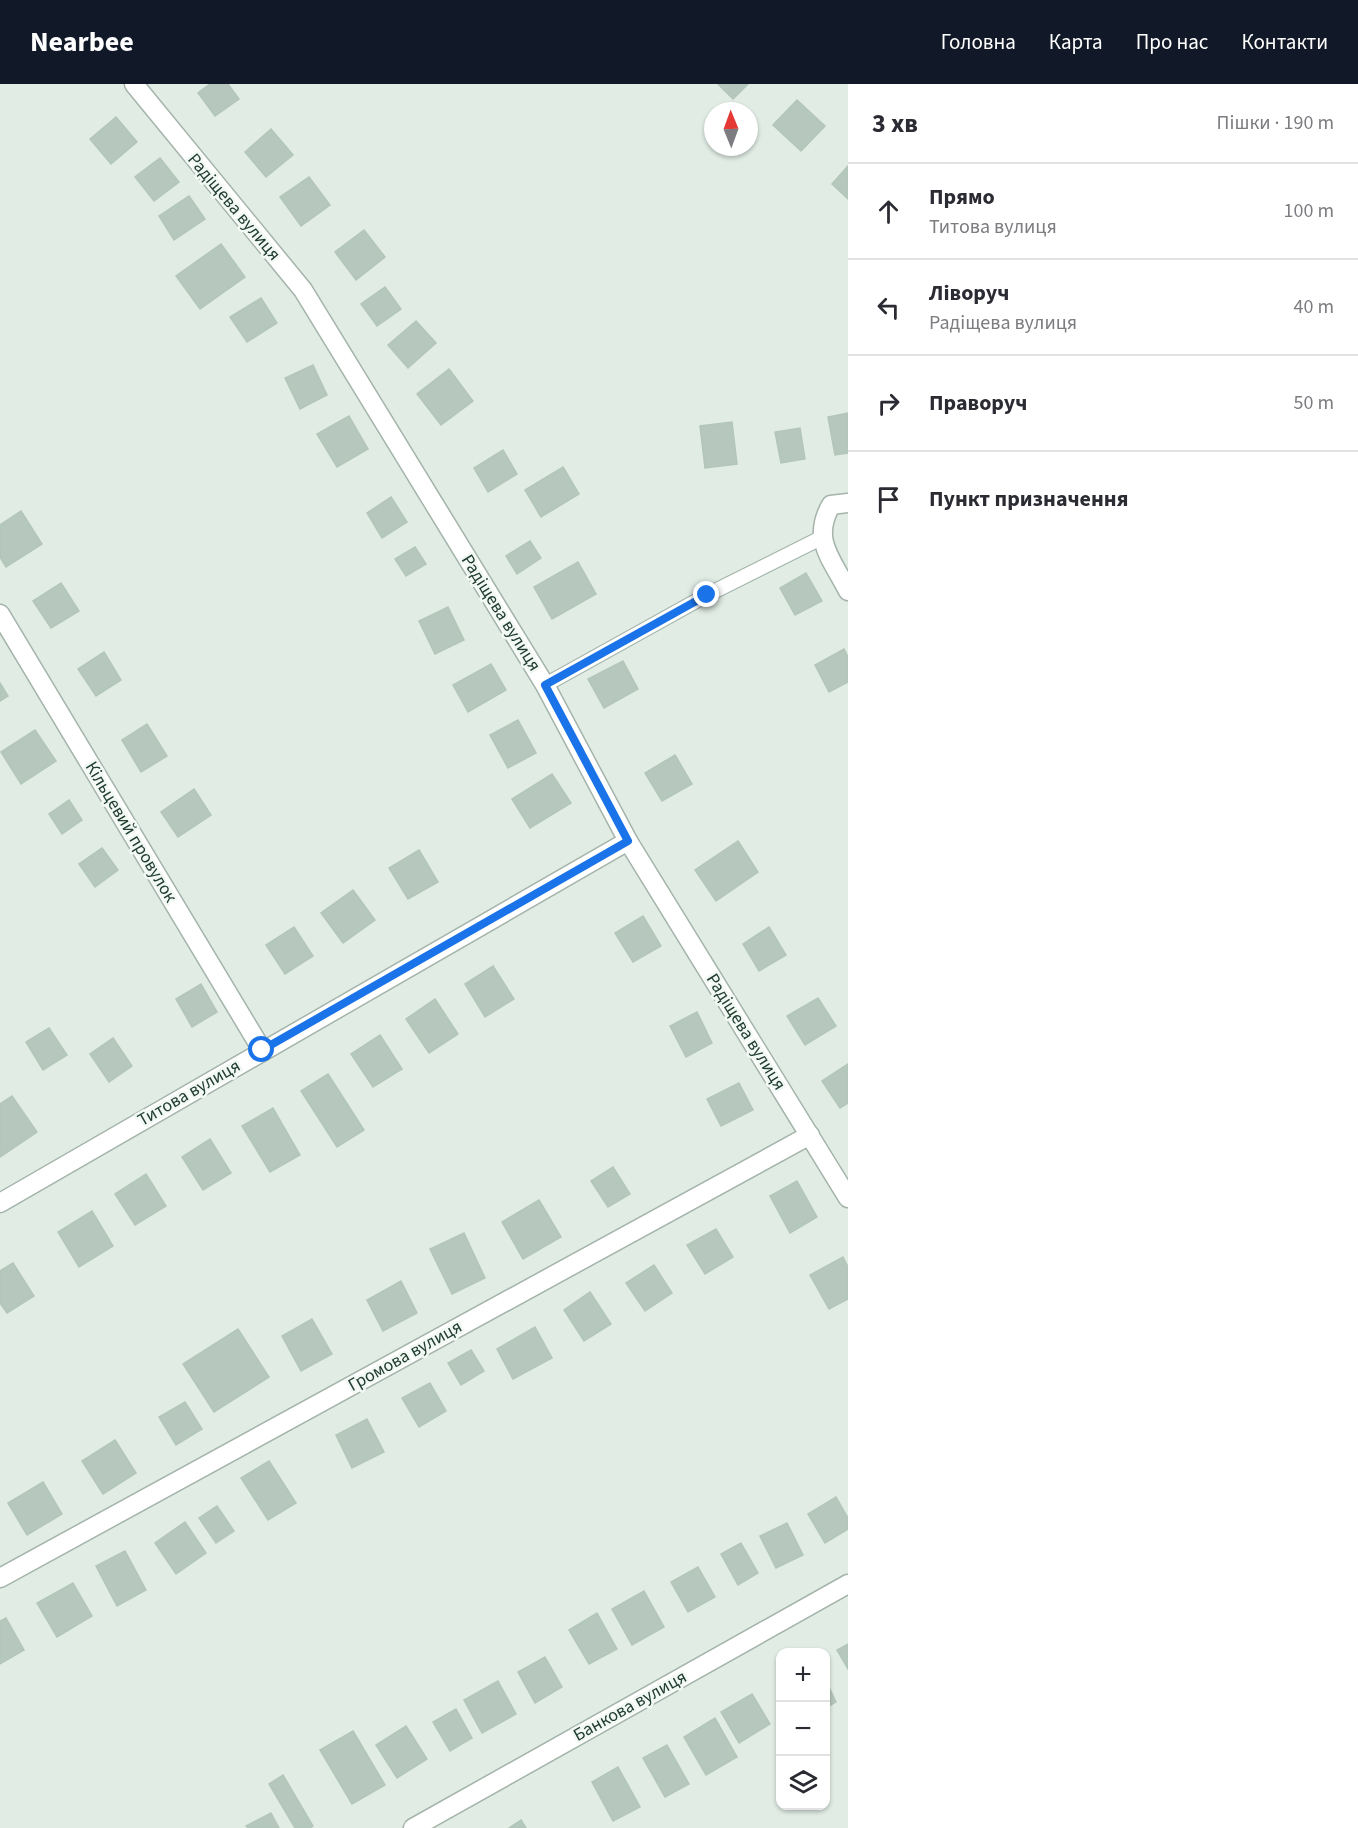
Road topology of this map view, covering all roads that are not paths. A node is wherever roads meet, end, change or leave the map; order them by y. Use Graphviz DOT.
graph roads {
  1 [pos="134,84"];
  2 [pos="848,503"];
  3 [pos="821,538"];
  4 [pos="848,591"];
  5 [pos="0,614"];
  6 [pos="545,685"];
  7 [pos="628,841"];
  8 [pos="262,1050"];
  9 [pos="810,1135"];
  10 [pos="848,1198"];
  11 [pos="0,1203"];
  12 [pos="0,1578"];
  13 [pos="848,1584"];
  14 [pos="412,1828"];
  1 -- 6 [label="street, Радіщева вулиця"];
  2 -- 3 [label="street"];
  3 -- 4 [label="street"];
  3 -- 6 [label="lane"];
  5 -- 8 [label="street, Кільцевий провулок"];
  6 -- 7 [label="street, Радіщева вулиця"];
  7 -- 8 [label="street, Титова вулиця"];
  7 -- 9 [label="street, Радіщева вулиця"];
  8 -- 11 [label="street, Титова вулиця"];
  9 -- 10 [label="street, Радіщева вулиця"];
  9 -- 12 [label="street, Громова вулиця"];
  13 -- 14 [label="street, Банкова вулиця"];
}
